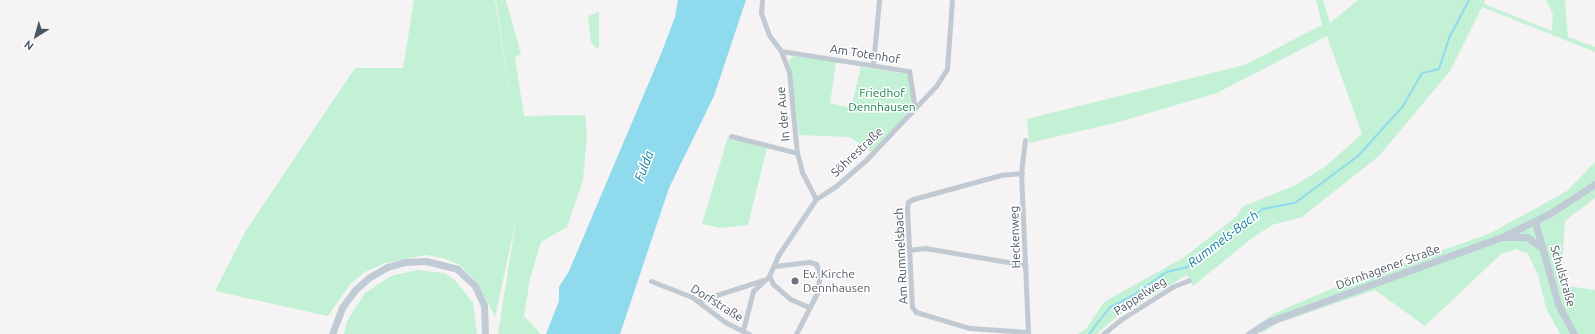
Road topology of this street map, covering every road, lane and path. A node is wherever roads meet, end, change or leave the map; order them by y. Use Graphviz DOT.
graph roads {
  1 [pos="762,0"];
  2 [pos="879,0"];
  3 [pos="952,0"];
  4 [pos="781,51"];
  5 [pos="872,65"];
  6 [pos="915,108"];
  7 [pos="731,136"];
  8 [pos="1025,140"];
  9 [pos="797,153"];
  10 [pos="1022,173"];
  11 [pos="1595,184"];
  12 [pos="816,199"];
  13 [pos="1535,222"];
  14 [pos="1502,237"];
  15 [pos="909,250"];
  16 [pos="1544,251"];
  17 [pos="1026,265"];
  18 [pos="775,266"];
  19 [pos="769,276"];
  20 [pos="651,280"];
  21 [pos="763,280"];
  22 [pos="1189,280"];
  23 [pos="698,301"];
  24 [pos="809,307"];
  25 [pos="743,330"];
  26 [pos="1028,333"];
  27 [pos="332,334"];
  28 [pos="485,334"];
  29 [pos="749,334"];
  30 [pos="796,334"];
  31 [pos="1103,334"];
  32 [pos="1249,334"];
  33 [pos="1574,334"];
  1 -- 4 [label="street, In der Aue"];
  2 -- 5 [label="street"];
  3 -- 6 [label="street, Söhrestraße"];
  4 -- 5 [label="street, Am Totenhof"];
  4 -- 9 [label="street, In der Aue"];
  5 -- 6 [label="street, Am Totenhof"];
  6 -- 12 [label="street, Söhrestraße"];
  7 -- 9 [label="street, In der Aue"];
  8 -- 10 [label="street, Heckenweg"];
  9 -- 12 [label="street, In der Aue"];
  10 -- 15 [label="street, Am Rummelsbach"];
  10 -- 17 [label="street, Heckenweg"];
  11 -- 13 [label="street, Dörnhagener Straße"];
  12 -- 18 [label="street, Söhrestraße"];
  13 -- 14 [label="street, Dörnhagener Straße"];
  13 -- 16 [label="street, Schulstraße"];
  14 -- 16 [label="street"];
  14 -- 32 [label="street, Dörnhagener Straße"];
  15 -- 17 [label="street"];
  15 -- 26 [label="street, Am Rummelsbach"];
  16 -- 33 [label="street, Schulstraße"];
  17 -- 26 [label="street, Heckenweg"];
  18 -- 19 [label="street, Söhrestraße"];
  18 -- 24 [label="street"];
  19 -- 21 [label="street, Söhrestraße"];
  19 -- 24 [label="street"];
  20 -- 23 [label="street, Dorfstraße"];
  21 -- 23 [label="street"];
  21 -- 25 [label="street, Söhrestraße"];
  22 -- 31 [label="street, Pappelweg"];
  23 -- 25 [label="street, Dorfstraße"];
  24 -- 30 [label="street"];
  25 -- 29 [label="street, Dorfstraße"];
  27 -- 28 [label="street"];
}
